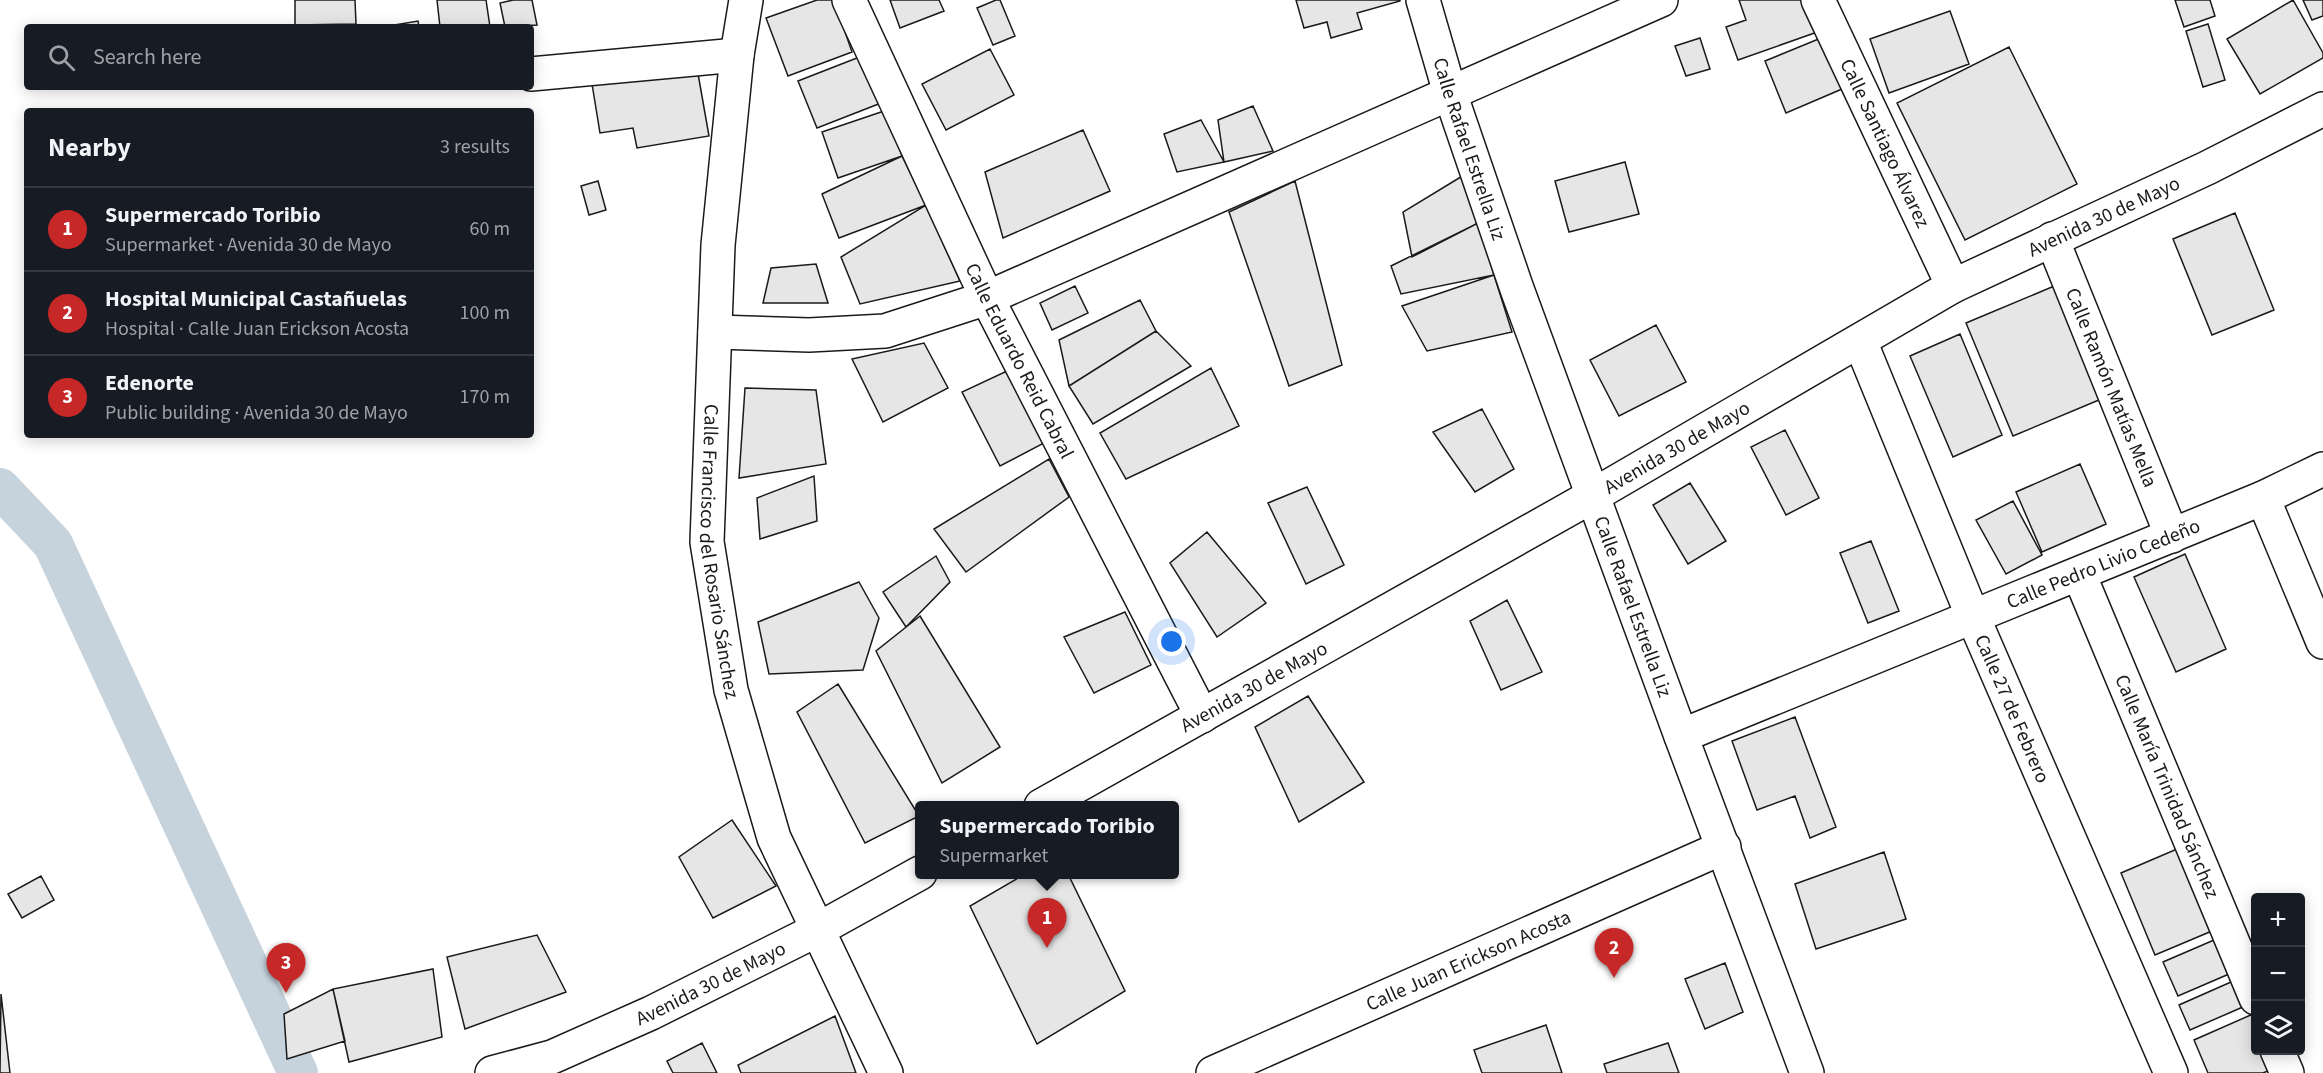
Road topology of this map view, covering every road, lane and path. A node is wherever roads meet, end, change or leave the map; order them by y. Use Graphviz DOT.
graph roads {
  1 [pos="746,0"];
  2 [pos="849,0"];
  3 [pos="1423,0"];
  4 [pos="1661,0"];
  5 [pos="1818,0"];
  6 [pos="737,55"];
  7 [pos="534,74"];
  8 [pos="1450,93"];
  9 [pos="2323,109"];
  10 [pos="2052,239"];
  11 [pos="1953,286"];
  12 [pos="987,298"];
  13 [pos="715,332"];
  14 [pos="1860,341"];
  15 [pos="2323,470"];
  16 [pos="1594,495"];
  17 [pos="2263,498"];
  18 [pos="2172,536"];
  19 [pos="2079,574"];
  20 [pos="1973,617"];
  21 [pos="2323,642"];
  22 [pos="1202,716"];
  23 [pos="1681,736"];
  24 [pos="1050,801"];
  25 [pos="1724,847"];
  26 [pos="915,876"];
  27 [pos="819,929"];
  28 [pos="2251,986"];
  29 [pos="2279,1055"];
  30 [pos="492,1073"];
  31 [pos="886,1073"];
  32 [pos="1213,1073"];
  33 [pos="1807,1073"];
  34 [pos="2171,1073"];
  35 [pos="2287,1073"];
  1 -- 6 [label="street, Calle Francisco del Rosario Sánchez"];
  2 -- 12 [label="street, Calle Eduardo Reid Cabral"];
  3 -- 8 [label="street, Calle Rafael Estrella Liz"];
  4 -- 8 [label="street"];
  5 -- 11 [label="street, Calle Santiago Álvarez"];
  6 -- 7 [label="street"];
  6 -- 13 [label="street, Calle Francisco del Rosario Sánchez"];
  8 -- 12 [label="street"];
  8 -- 16 [label="street, Calle Rafael Estrella Liz"];
  9 -- 10 [label="street, Avenida 30 de Mayo"];
  10 -- 11 [label="street, Avenida 30 de Mayo"];
  10 -- 18 [label="street, Calle Ramón Matías Mella"];
  11 -- 14 [label="street, Avenida 30 de Mayo"];
  12 -- 13 [label="street"];
  12 -- 22 [label="street, Calle Eduardo Reid Cabral"];
  13 -- 27 [label="street, Calle Francisco del Rosario Sánchez"];
  14 -- 16 [label="street, Avenida 30 de Mayo"];
  14 -- 20 [label="street, Calle 27 de Febrero"];
  15 -- 17 [label="street, Calle Pedro Livio Cedeño"];
  16 -- 22 [label="street, Avenida 30 de Mayo"];
  16 -- 23 [label="street, Calle Rafael Estrella Liz"];
  17 -- 18 [label="street, Calle Pedro Livio Cedeño"];
  17 -- 21 [label="street"];
  18 -- 19 [label="street, Calle Pedro Livio Cedeño"];
  19 -- 20 [label="street, Calle Pedro Livio Cedeño"];
  19 -- 28 [label="street, Calle María Trinidad Sánchez"];
  20 -- 23 [label="street, Calle Pedro Livio Cedeño"];
  20 -- 34 [label="street, Calle 27 de Febrero"];
  22 -- 24 [label="street, Avenida 30 de Mayo"];
  23 -- 25 [label="street, Calle Rafael Estrella Liz"];
  25 -- 32 [label="street, Calle Juan Erickson Acosta"];
  25 -- 33 [label="street, Calle Rafael Estrella Liz"];
  26 -- 27 [label="street, Avenida 30 de Mayo"];
  27 -- 30 [label="street, Avenida 30 de Mayo"];
  27 -- 31 [label="street, Calle Francisco del Rosario Sánchez"];
  29 -- 35 [label="street"];
}
